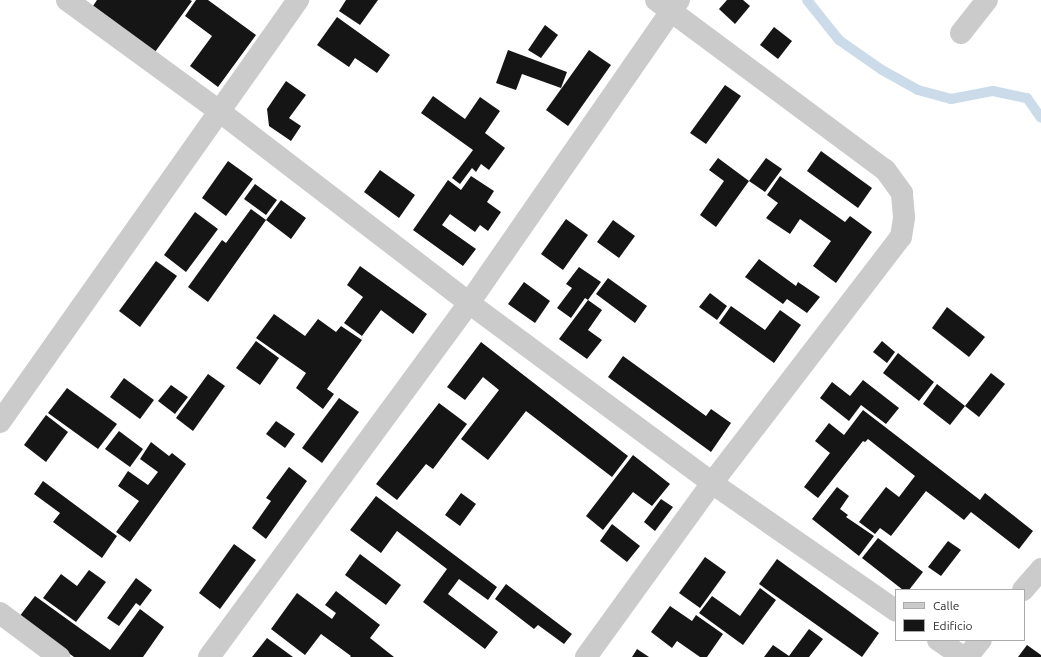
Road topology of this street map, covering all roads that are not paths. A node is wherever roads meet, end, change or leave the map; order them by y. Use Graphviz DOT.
graph roads {
  1 [pos="66,0"];
  2 [pos="298,0"];
  3 [pos="987,0"];
  4 [pos="668,3"];
  5 [pos="961,33"];
  6 [pos="219,111"];
  7 [pos="469,303"];
  8 [pos="0,422"];
  9 [pos="712,483"];
  10 [pos="1041,569"];
  11 [pos="1024,589"];
  12 [pos="895,610"];
  13 [pos="0,613"];
  14 [pos="939,641"];
  15 [pos="980,641"];
  16 [pos="60,657"];
  17 [pos="209,657"];
  18 [pos="586,657"];
  19 [pos="963,657"];
  20 [pos="967,657"];
  1 -- 6 [label="street"];
  2 -- 6 [label="street"];
  3 -- 5 [label="street"];
  4 -- 7 [label="street"];
  4 -- 9 [label="street"];
  6 -- 7 [label="street"];
  6 -- 8 [label="street"];
  7 -- 9 [label="street"];
  7 -- 17 [label="street"];
  9 -- 12 [label="street"];
  9 -- 18 [label="street"];
  10 -- 11 [label="street"];
  13 -- 16 [label="street"];
  14 -- 19 [label="street"];
  15 -- 20 [label="street"];
}
